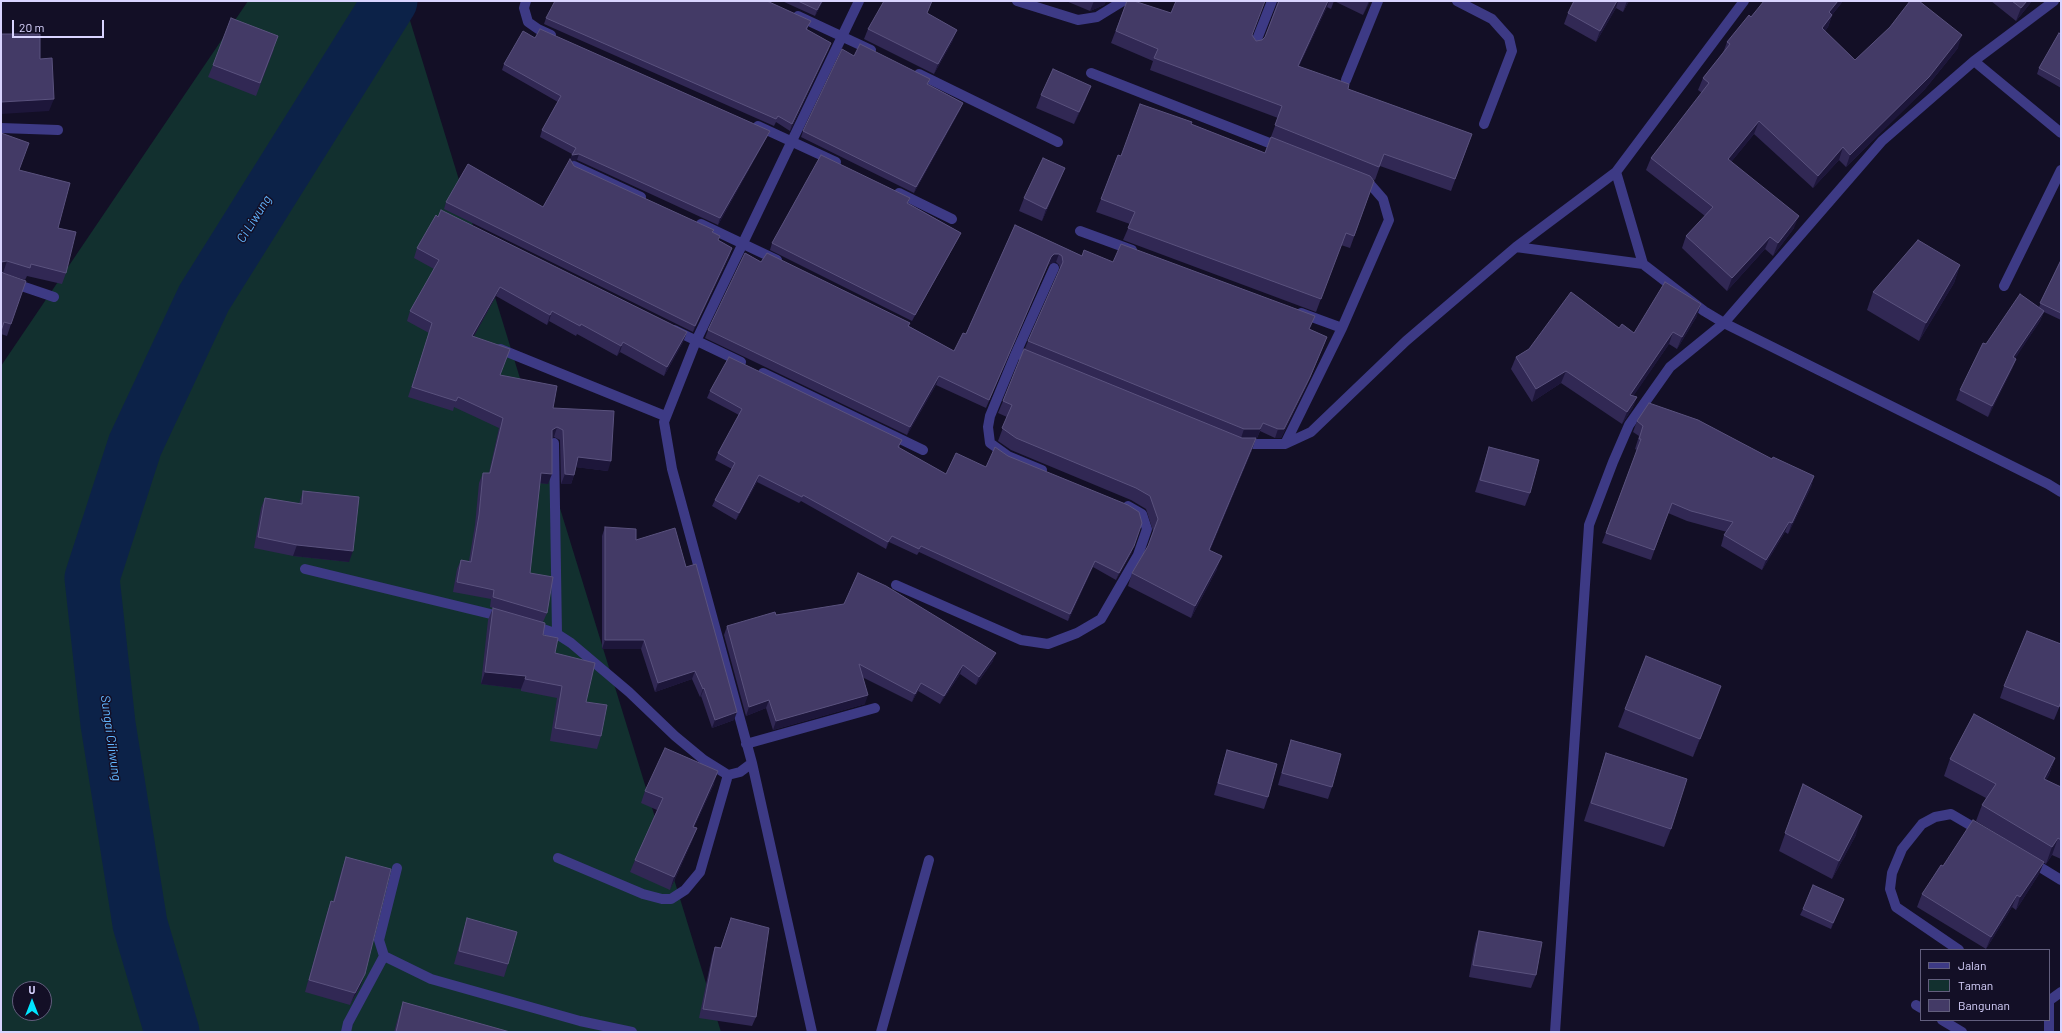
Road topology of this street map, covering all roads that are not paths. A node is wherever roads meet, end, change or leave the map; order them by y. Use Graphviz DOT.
graph roads {
  1 [pos="526,1"];
  2 [pos="859,1"];
  3 [pos="1017,1"];
  4 [pos="1123,1"];
  5 [pos="1272,1"];
  6 [pos="1378,1"];
  7 [pos="1457,1"];
  8 [pos="1744,1"];
  9 [pos="2054,1"];
  10 [pos="2058,1"];
  11 [pos="2061,2"];
  12 [pos="787,11"];
  13 [pos="843,36"];
  14 [pos="559,39"];
  15 [pos="1254,47"];
  16 [pos="878,53"];
  17 [pos="1974,61"];
  18 [pos="912,70"];
  19 [pos="1091,73"];
  20 [pos="1346,80"];
  21 [pos="748,122"];
  22 [pos="1484,124"];
  23 [pos="1,128"];
  24 [pos="58,130"];
  25 [pos="2061,133"];
  26 [pos="792,141"];
  27 [pos="1058,142"];
  28 [pos="1288,151"];
  29 [pos="574,166"];
  30 [pos="848,168"];
  31 [pos="2061,170"];
  32 [pos="1616,172"];
  33 [pos="1354,177"];
  34 [pos="889,188"];
  35 [pos="651,201"];
  36 [pos="952,219"];
  37 [pos="693,221"];
  38 [pos="1080,231"];
  39 [pos="742,243"];
  40 [pos="1516,247"];
  41 [pos="1140,253"];
  42 [pos="784,264"];
  43 [pos="1643,264"];
  44 [pos="1054,268"];
  45 [pos="1,279"];
  46 [pos="2004,286"];
  47 [pos="54,297"];
  48 [pos="1289,308"];
  49 [pos="1724,323"];
  50 [pos="661,324"];
  51 [pos="1342,328"];
  52 [pos="696,341"];
  53 [pos="500,349"];
  54 [pos="1016,352"];
  55 [pos="1045,364"];
  56 [pos="665,416"];
  57 [pos="1228,439"];
  58 [pos="554,443"];
  59 [pos="1285,444"];
  60 [pos="923,450"];
  61 [pos="1051,474"];
  62 [pos="2061,492"];
  63 [pos="1115,500"];
  64 [pos="305,569"];
  65 [pos="896,585"];
  66 [pos="557,634"];
  67 [pos="875,708"];
  68 [pos="746,744"];
  69 [pos="752,763"];
  70 [pos="728,775"];
  71 [pos="1990,837"];
  72 [pos="2022,856"];
  73 [pos="558,858"];
  74 [pos="929,860"];
  75 [pos="397,868"];
  76 [pos="2061,880"];
  77 [pos="1957,949"];
  78 [pos="384,956"];
  79 [pos="2061,992"];
  80 [pos="2050,1000"];
  81 [pos="1944,1021"];
  82 [pos="2049,1021"];
  83 [pos="346,1032"];
  84 [pos="632,1032"];
  85 [pos="812,1032"];
  86 [pos="881,1032"];
  87 [pos="1555,1032"];
  88 [pos="1962,1032"];
  89 [pos="2049,1032"];
  1 -- 14 [label="street"];
  2 -- 13 [label="street"];
  3 -- 4 [label="street"];
  5 -- 15 [label="street"];
  6 -- 20 [label="street"];
  7 -- 22 [label="street"];
  8 -- 32 [label="street"];
  9 -- 17 [label="street"];
  10 -- 11 [label="street"];
  12 -- 13 [label="street"];
  13 -- 16 [label="street"];
  13 -- 26 [label="street"];
  17 -- 25 [label="street"];
  17 -- 49 [label="street"];
  18 -- 27 [label="street"];
  19 -- 28 [label="street"];
  21 -- 26 [label="street"];
  23 -- 24 [label="street"];
  26 -- 30 [label="street"];
  26 -- 39 [label="street"];
  29 -- 35 [label="street"];
  31 -- 46 [label="street"];
  32 -- 40 [label="street"];
  32 -- 43 [label="street"];
  33 -- 51 [label="street"];
  34 -- 36 [label="street"];
  37 -- 39 [label="street"];
  38 -- 41 [label="street"];
  39 -- 42 [label="street"];
  39 -- 52 [label="street"];
  40 -- 43 [label="street"];
  40 -- 59 [label="street"];
  43 -- 49 [label="street"];
  44 -- 54 [label="street"];
  45 -- 47 [label="street"];
  48 -- 51 [label="street"];
  49 -- 62 [label="street"];
  49 -- 87 [label="street"];
  50 -- 52 [label="street"];
  51 -- 59 [label="street"];
  52 -- 56 [label="street"];
  52 -- 60 [label="street"];
  53 -- 56 [label="street"];
  54 -- 55 [label="street"];
  54 -- 61 [label="street"];
  56 -- 68 [label="street"];
  57 -- 59 [label="street"];
  58 -- 66 [label="street"];
  63 -- 65 [label="street"];
  64 -- 66 [label="street"];
  66 -- 70 [label="street"];
  67 -- 68 [label="street"];
  68 -- 69 [label="street"];
  69 -- 70 [label="street"];
  69 -- 85 [label="street"];
  70 -- 73 [label="street"];
  71 -- 77 [label="street"];
  72 -- 76 [label="street"];
  74 -- 86 [label="street"];
  75 -- 78 [label="street"];
  78 -- 83 [label="street"];
  78 -- 84 [label="street"];
  79 -- 80 [label="street"];
  81 -- 88 [label="street"];
  82 -- 89 [label="street"];
}
